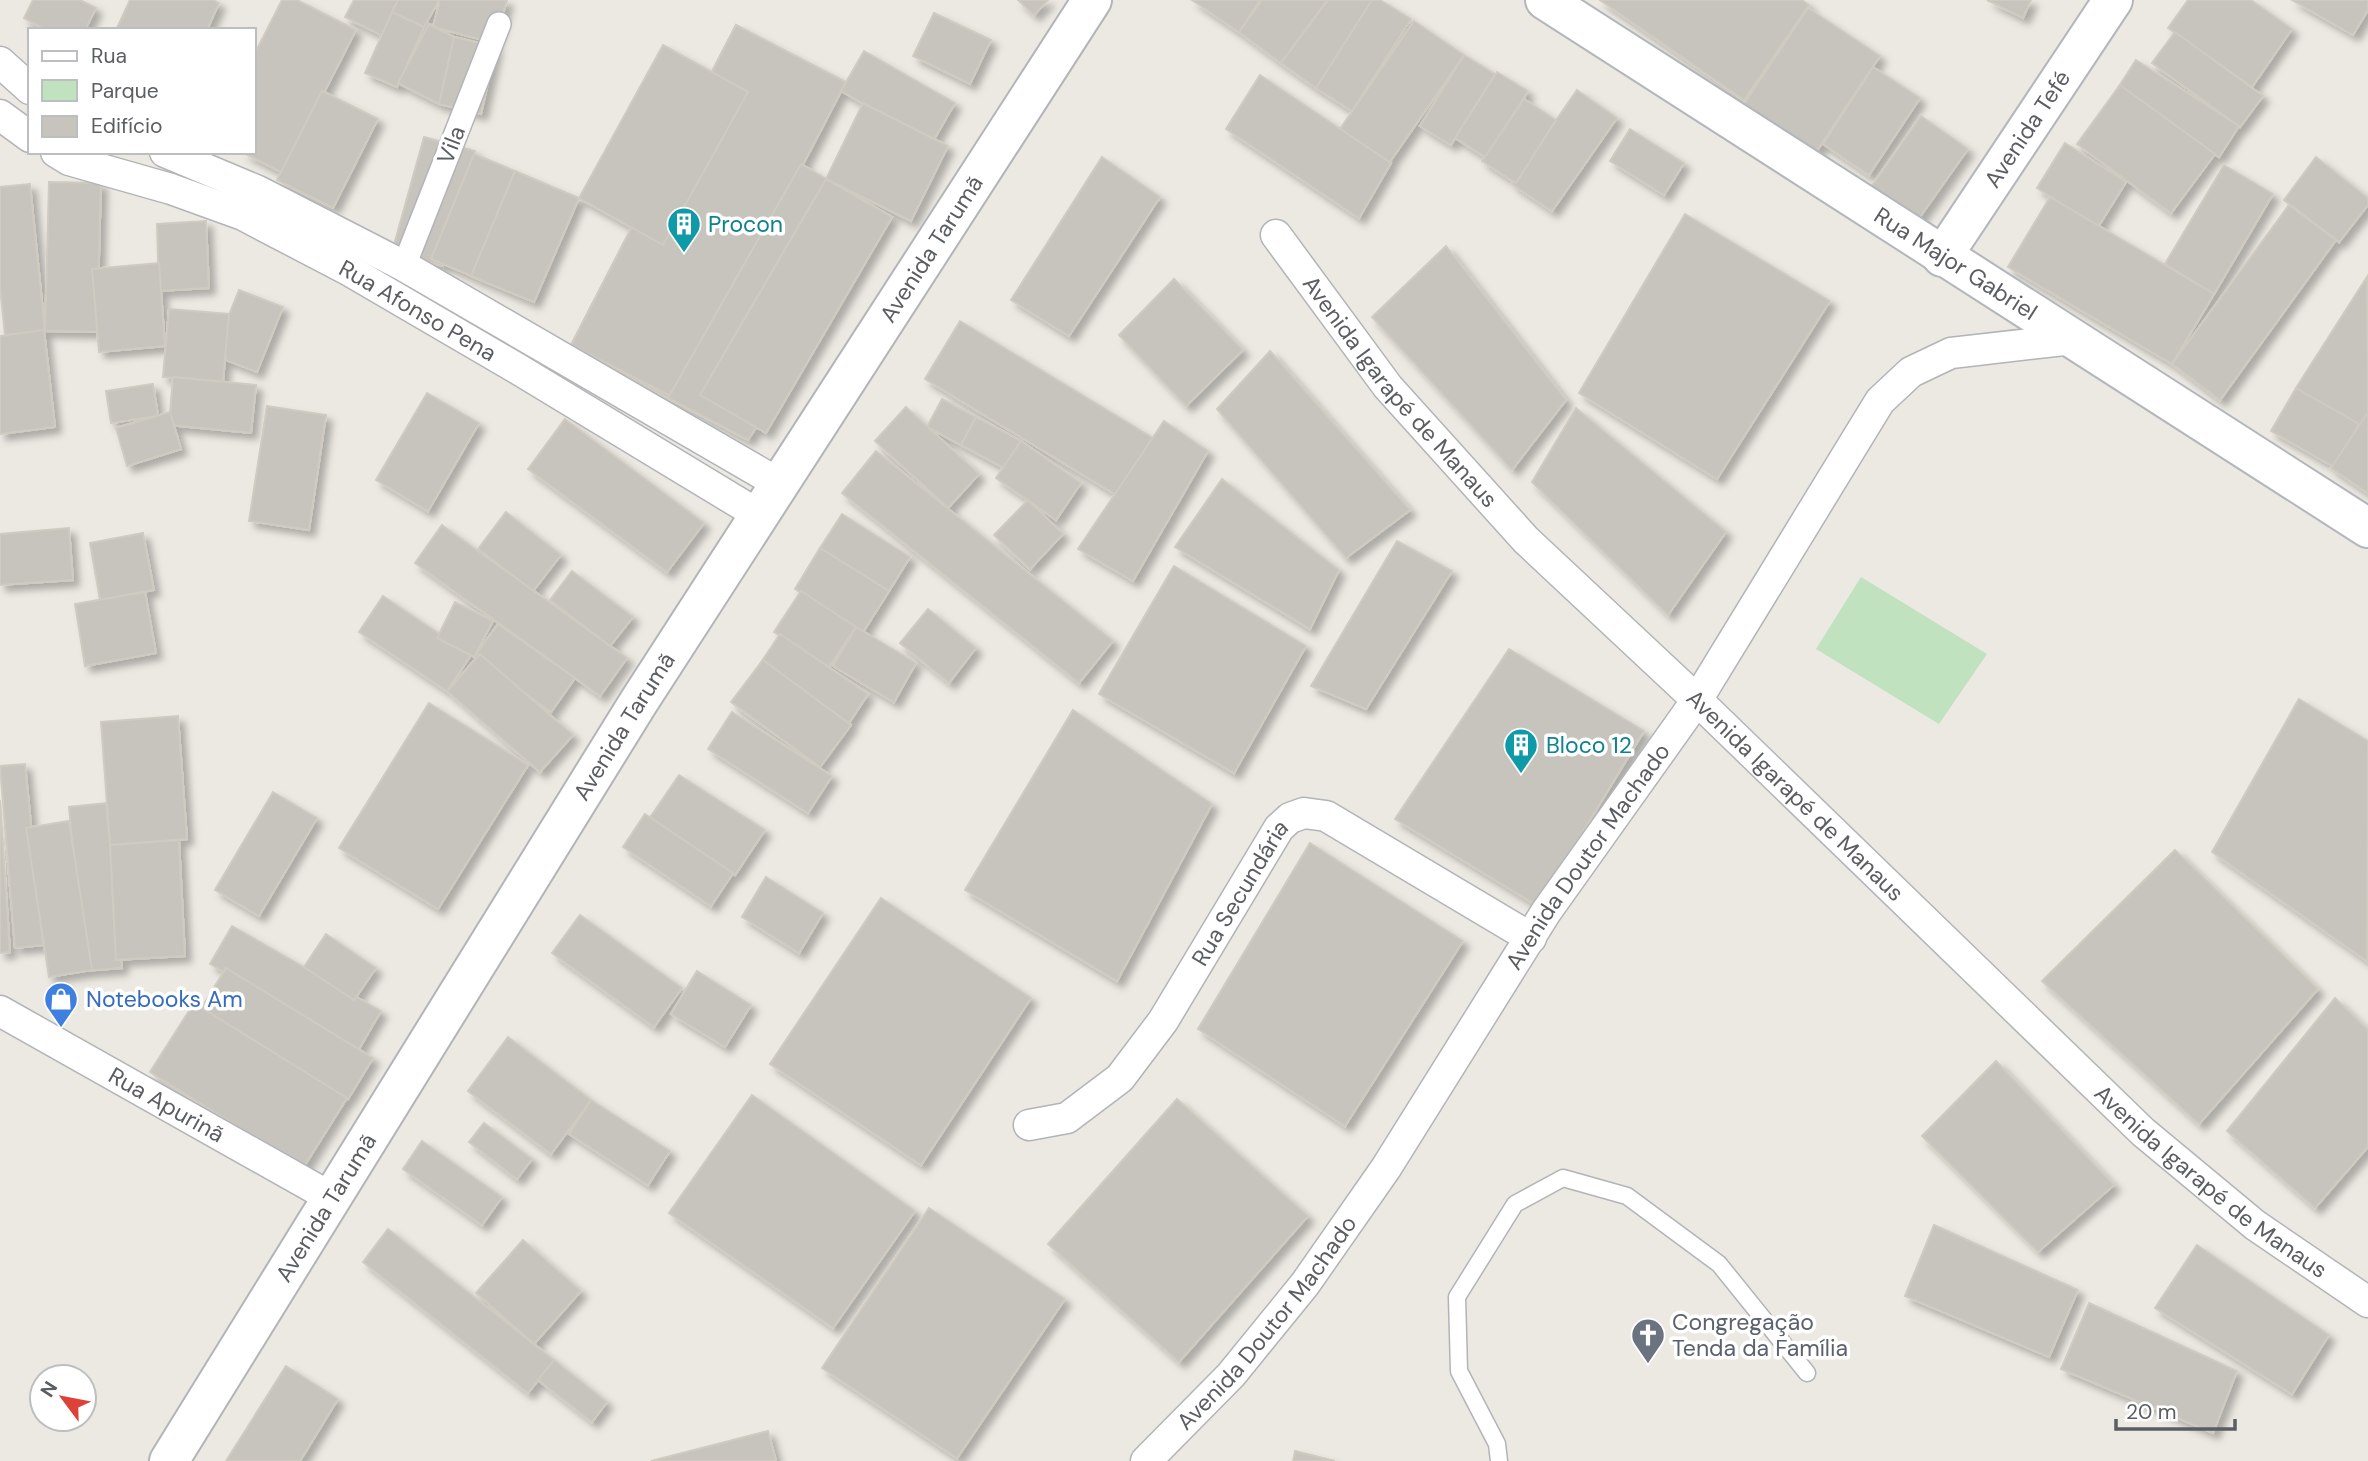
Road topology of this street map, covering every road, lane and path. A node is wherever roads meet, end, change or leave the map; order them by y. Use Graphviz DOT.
graph roads {
  1 [pos="1092,0"];
  2 [pos="2113,0"];
  3 [pos="1549,1"];
  4 [pos="499,24"];
  5 [pos="0,62"];
  6 [pos="28,87"];
  7 [pos="0,114"];
  8 [pos="28,135"];
  9 [pos="59,154"];
  10 [pos="168,154"];
  11 [pos="251,203"];
  12 [pos="1276,235"];
  13 [pos="1942,257"];
  14 [pos="404,266"];
  15 [pos="2073,339"];
  16 [pos="778,483"];
  17 [pos="759,516"];
  18 [pos="2368,528"];
  19 [pos="1697,700"];
  20 [pos="1531,938"];
  21 [pos="0,1011"];
  22 [pos="1029,1125"];
  23 [pos="332,1198"];
  24 [pos="2368,1302"];
  25 [pos="1807,1373"];
  26 [pos="169,1461"];
  27 [pos="1146,1461"];
  28 [pos="1499,1461"];
  1 -- 16 [label="street, Avenida Tarumã"];
  2 -- 13 [label="street, Avenida Tefé"];
  3 -- 13 [label="street, Rua Major Gabriel"];
  4 -- 14 [label="street, Vila"];
  5 -- 6 [label="street"];
  7 -- 8 [label="street"];
  9 -- 11 [label="street, Rua Afonso Pena"];
  10 -- 11 [label="street, Rua Afonso Pena"];
  11 -- 14 [label="street, Rua Afonso Pena"];
  11 -- 17 [label="street, Rua Afonso Pena"];
  12 -- 19 [label="street, Avenida Igarapé de Manaus"];
  13 -- 15 [label="street, Rua Major Gabriel"];
  14 -- 16 [label="street, Rua Afonso Pena"];
  15 -- 18 [label="street, Rua Major Gabriel"];
  15 -- 19 [label="street, Avenida Doutor Machado"];
  16 -- 17 [label="street, Avenida Tarumã"];
  17 -- 23 [label="street, Avenida Tarumã"];
  19 -- 20 [label="street, Avenida Doutor Machado"];
  19 -- 24 [label="street, Avenida Igarapé de Manaus"];
  20 -- 22 [label="street, Rua Secundária"];
  20 -- 27 [label="street, Avenida Doutor Machado"];
  21 -- 23 [label="street, Rua Apurinã"];
  23 -- 26 [label="street, Avenida Tarumã"];
  25 -- 28 [label="lane"];
}
